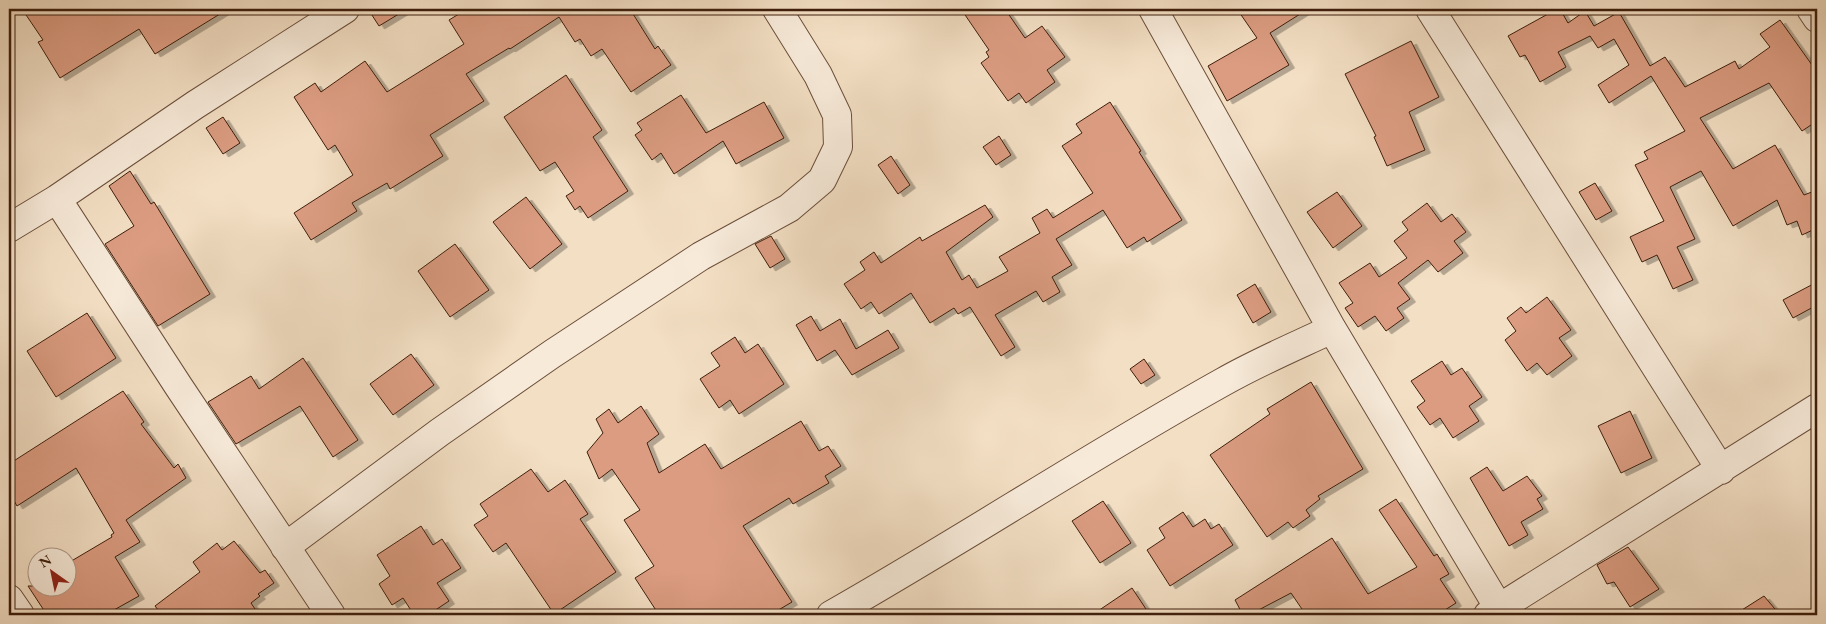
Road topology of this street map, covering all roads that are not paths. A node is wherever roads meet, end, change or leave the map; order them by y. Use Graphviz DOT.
graph roads {
  1 [pos="345,9"];
  2 [pos="777,9"];
  3 [pos="1153,9"];
  4 [pos="1430,9"];
  5 [pos="1811,9"];
  6 [pos="1817,18"];
  7 [pos="57,199"];
  8 [pos="9,228"];
  9 [pos="1332,328"];
  10 [pos="1817,408"];
  11 [pos="1721,470"];
  12 [pos="286,546"];
  13 [pos="9,599"];
  14 [pos="1497,613"];
  15 [pos="20,615"];
  16 [pos="331,615"];
  17 [pos="831,615"];
  1 -- 7 [label="street"];
  2 -- 12 [label="street"];
  3 -- 9 [label="street"];
  4 -- 11 [label="street"];
  5 -- 6 [label="street"];
  7 -- 8 [label="street"];
  7 -- 12 [label="street"];
  9 -- 14 [label="street"];
  9 -- 17 [label="street"];
  10 -- 11 [label="street"];
  11 -- 14 [label="street"];
  12 -- 16 [label="street"];
  13 -- 15 [label="street"];
}
